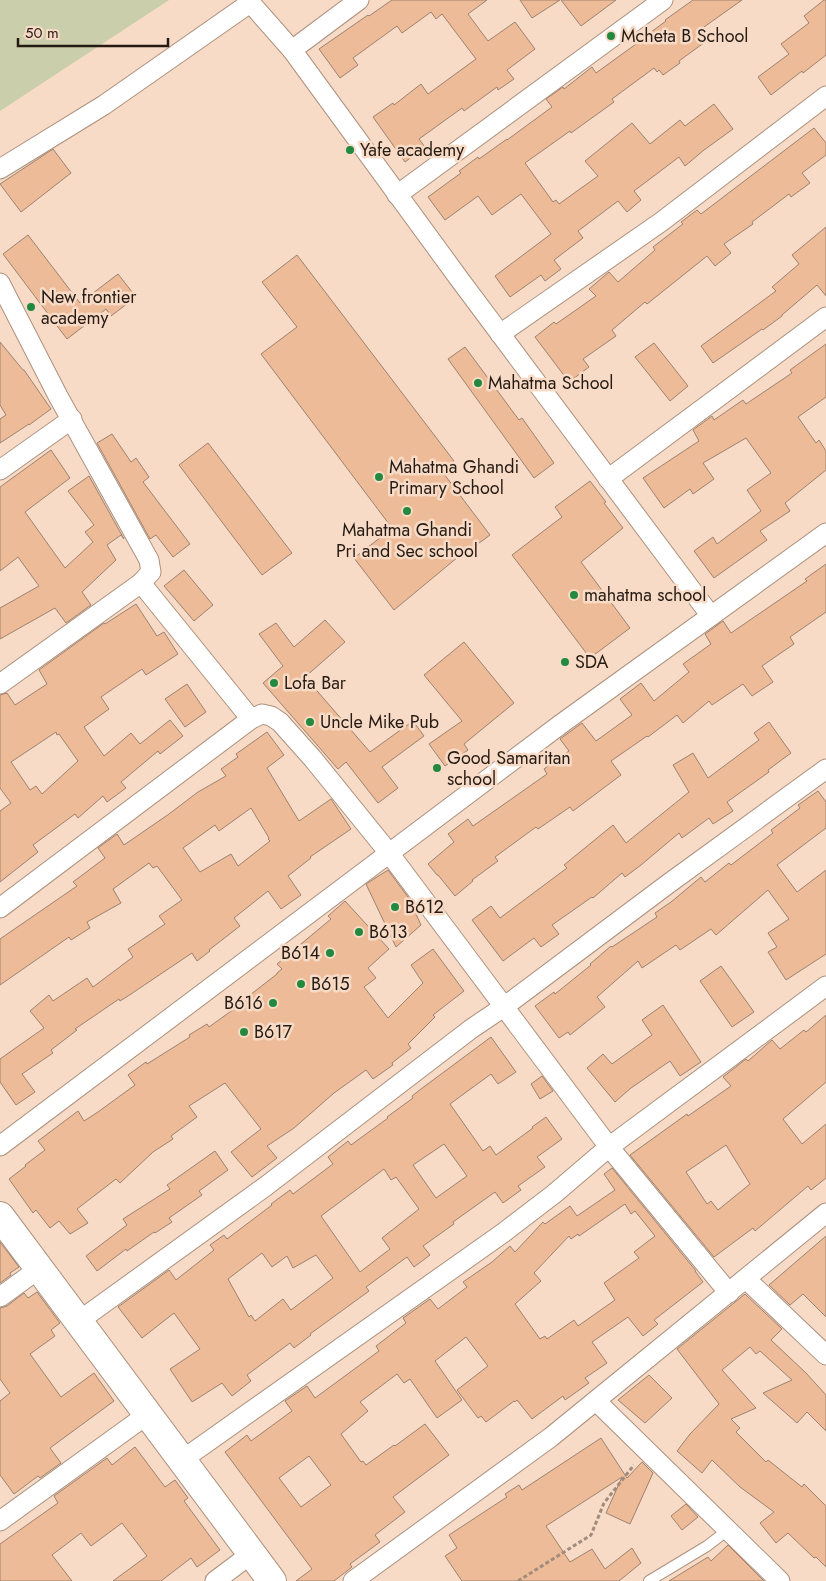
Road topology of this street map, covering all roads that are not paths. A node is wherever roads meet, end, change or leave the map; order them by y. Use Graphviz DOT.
graph roads {
  1 [pos="359,0"];
  2 [pos="663,0"];
  3 [pos="249,1"];
  4 [pos="292,50"];
  5 [pos="826,96"];
  6 [pos="0,168"];
  7 [pos="397,195"];
  8 [pos="0,283"];
  9 [pos="826,317"];
  10 [pos="500,334"];
  11 [pos="72,419"];
  12 [pos="0,470"];
  13 [pos="608,479"];
  14 [pos="826,533"];
  15 [pos="141,583"];
  16 [pos="711,616"];
  17 [pos="0,684"];
  18 [pos="251,719"];
  19 [pos="826,769"];
  20 [pos="389,853"];
  21 [pos="0,908"];
  22 [pos="826,986"];
  23 [pos="505,1006"];
  24 [pos="0,1146"];
  25 [pos="609,1147"];
  26 [pos="826,1214"];
  27 [pos="0,1216"];
  28 [pos="40,1268"];
  29 [pos="746,1279"];
  30 [pos="729,1293"];
  31 [pos="0,1298"];
  32 [pos="78,1321"];
  33 [pos="826,1355"];
  34 [pos="596,1401"];
  35 [pos="148,1414"];
  36 [pos="182,1460"];
  37 [pos="0,1521"];
  38 [pos="728,1530"];
  39 [pos="251,1554"];
  40 [pos="215,1581"];
  41 [pos="272,1581"];
  42 [pos="353,1581"];
  43 [pos="649,1581"];
  44 [pos="780,1581"];
  1 -- 4 [label="street"];
  2 -- 7 [label="street"];
  3 -- 4 [label="street"];
  3 -- 6 [label="street"];
  4 -- 7 [label="street"];
  5 -- 10 [label="street"];
  7 -- 10 [label="street"];
  8 -- 11 [label="street"];
  9 -- 13 [label="street"];
  10 -- 13 [label="street"];
  11 -- 12 [label="street"];
  11 -- 15 [label="street"];
  13 -- 16 [label="street"];
  14 -- 16 [label="street"];
  15 -- 17 [label="street"];
  15 -- 18 [label="street"];
  16 -- 20 [label="street"];
  18 -- 20 [label="street"];
  18 -- 21 [label="street"];
  19 -- 23 [label="street"];
  20 -- 23 [label="street"];
  20 -- 24 [label="street"];
  22 -- 25 [label="street"];
  23 -- 25 [label="street"];
  23 -- 32 [label="street"];
  25 -- 30 [label="street"];
  25 -- 36 [label="street"];
  26 -- 29 [label="street"];
  27 -- 28 [label="main road"];
  28 -- 31 [label="street"];
  28 -- 32 [label="main road"];
  29 -- 30 [label="street"];
  29 -- 33 [label="street"];
  30 -- 34 [label="street"];
  32 -- 35 [label="main road"];
  34 -- 38 [label="street"];
  34 -- 42 [label="street"];
  35 -- 36 [label="main road"];
  35 -- 37 [label="street"];
  36 -- 39 [label="main road"];
  38 -- 43 [label="lane"];
  38 -- 44 [label="street"];
  39 -- 40 [label="street"];
  39 -- 41 [label="main road"];
}
